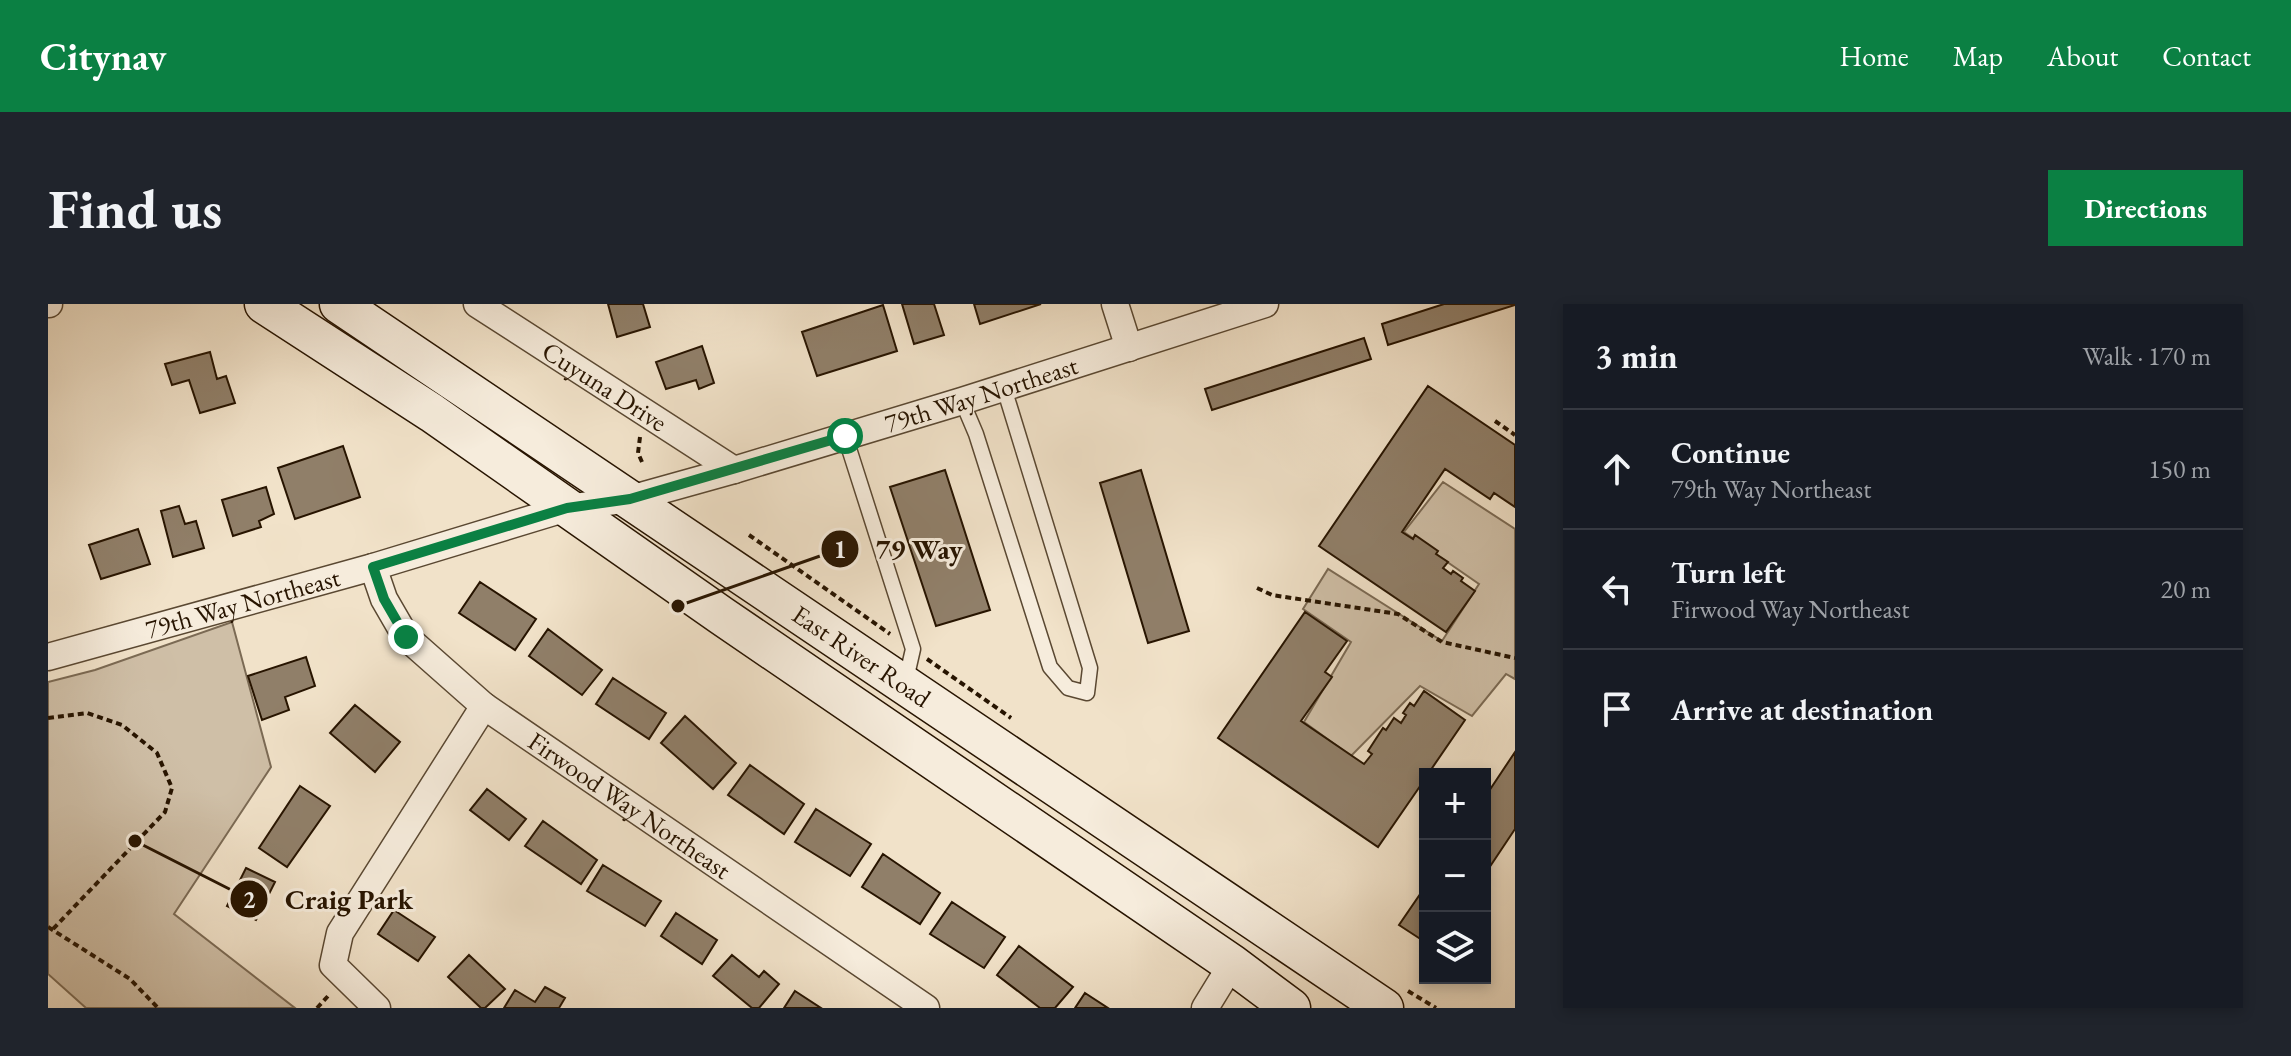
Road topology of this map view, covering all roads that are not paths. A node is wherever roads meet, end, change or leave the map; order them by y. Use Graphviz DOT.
graph roads {
  1 [pos="264,304"];
  2 [pos="339,304"];
  3 [pos="477,304"];
  4 [pos="1115,304"];
  5 [pos="1265,304"];
  6 [pos="1129,348"];
  7 [pos="1004,388"];
  8 [pos="962,401"];
  9 [pos="845,436"];
  10 [pos="734,470"];
  11 [pos="630,499"];
  12 [pos="567,508"];
  13 [pos="373,567"];
  14 [pos="48,657"];
  15 [pos="905,685"];
  16 [pos="484,706"];
  17 [pos="1232,964"];
  18 [pos="377,1008"];
  19 [pos="926,1008"];
  20 [pos="1205,1008"];
  21 [pos="1291,1008"];
  22 [pos="1384,1008"];
  1 -- 12 [label="main road, East River Road"];
  2 -- 11 [label="main road, East River Road"];
  3 -- 10 [label="street, Cuyuna Drive"];
  4 -- 6 [label="street"];
  5 -- 6 [label="street, 79th Way Northeast"];
  6 -- 7 [label="street, 79th Way Northeast"];
  7 -- 8 [label="street, 79th Way Northeast"];
  7 -- 8 [label="lane"];
  8 -- 9 [label="street, 79th Way Northeast"];
  9 -- 10 [label="street, 79th Way Northeast"];
  9 -- 15 [label="lane"];
  10 -- 11 [label="street, 79th Way Northeast"];
  11 -- 12 [label="street, 79th Way Northeast"];
  11 -- 15 [label="main road, East River Road"];
  12 -- 13 [label="street, 79th Way Northeast"];
  12 -- 17 [label="main road, East River Road"];
  13 -- 14 [label="street, 79th Way Northeast"];
  13 -- 16 [label="street, Firwood Way Northeast"];
  15 -- 22 [label="main road, East River Road"];
  16 -- 18 [label="street"];
  16 -- 19 [label="street, Firwood Way Northeast"];
  17 -- 20 [label="street"];
  17 -- 21 [label="main road, East River Road"];
}
